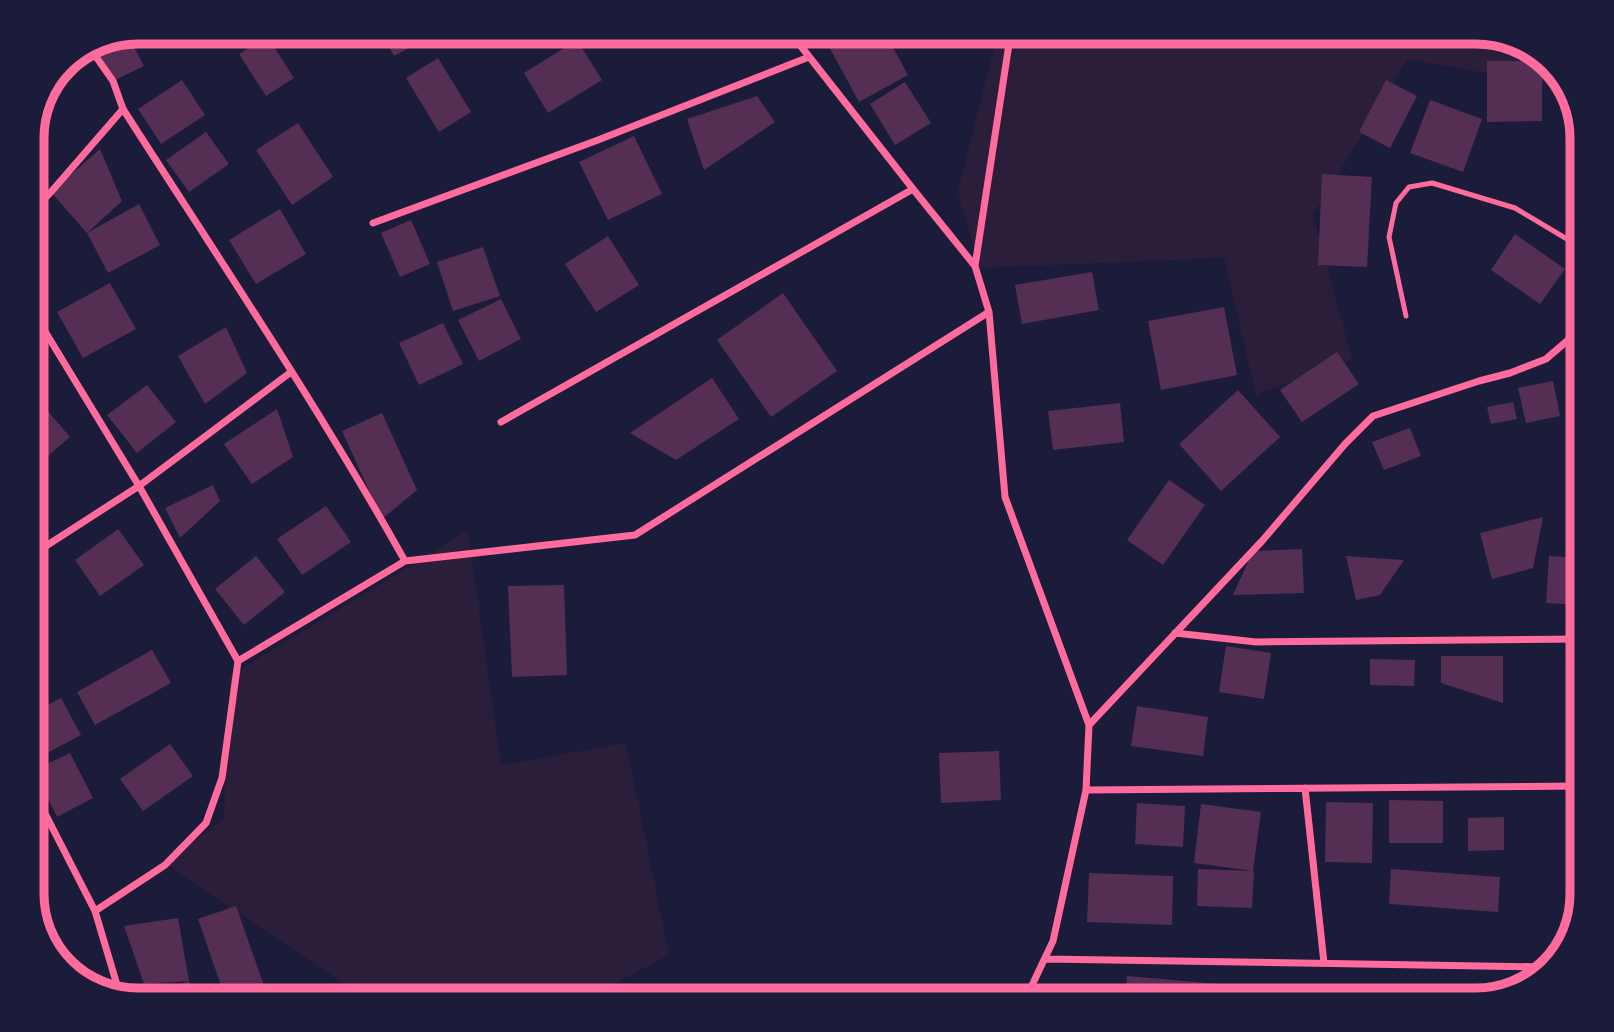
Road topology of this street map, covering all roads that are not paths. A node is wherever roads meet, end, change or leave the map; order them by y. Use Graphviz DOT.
graph roads {
  1 [pos="799,44"];
  2 [pos="1009,44"];
  3 [pos="94,54"];
  4 [pos="809,57"];
  5 [pos="123,109"];
  6 [pos="913,189"];
  7 [pos="44,199"];
  8 [pos="373,223"];
  9 [pos="1570,241"];
  10 [pos="975,266"];
  11 [pos="989,312"];
  12 [pos="1406,316"];
  13 [pos="44,330"];
  14 [pos="1570,338"];
  15 [pos="291,372"];
  16 [pos="501,422"];
  17 [pos="139,486"];
  18 [pos="44,547"];
  19 [pos="405,561"];
  20 [pos="1175,633"];
  21 [pos="1570,639"];
  22 [pos="238,661"];
  23 [pos="1088,725"];
  24 [pos="1570,786"];
  25 [pos="1305,788"];
  26 [pos="1086,790"];
  27 [pos="44,811"];
  28 [pos="95,911"];
  29 [pos="1045,959"];
  30 [pos="1324,963"];
  31 [pos="1536,967"];
  32 [pos="117,985"];
  33 [pos="1031,988"];
  1 -- 4 [label="street"];
  2 -- 10 [label="street"];
  3 -- 5 [label="street"];
  4 -- 6 [label="street"];
  4 -- 8 [label="street"];
  5 -- 7 [label="street"];
  5 -- 15 [label="street"];
  6 -- 10 [label="street"];
  6 -- 16 [label="street"];
  9 -- 12 [label="lane"];
  10 -- 11 [label="street"];
  11 -- 19 [label="street"];
  11 -- 23 [label="street"];
  13 -- 17 [label="street"];
  14 -- 20 [label="street"];
  15 -- 17 [label="street"];
  15 -- 19 [label="street"];
  17 -- 18 [label="street"];
  17 -- 22 [label="street"];
  19 -- 22 [label="street"];
  20 -- 21 [label="street"];
  20 -- 23 [label="street"];
  22 -- 28 [label="street"];
  23 -- 26 [label="street"];
  24 -- 25 [label="street"];
  25 -- 26 [label="street"];
  25 -- 30 [label="street"];
  26 -- 29 [label="street"];
  27 -- 28 [label="street"];
  28 -- 32 [label="street"];
  29 -- 30 [label="street"];
  29 -- 33 [label="street"];
  30 -- 31 [label="street"];
}
